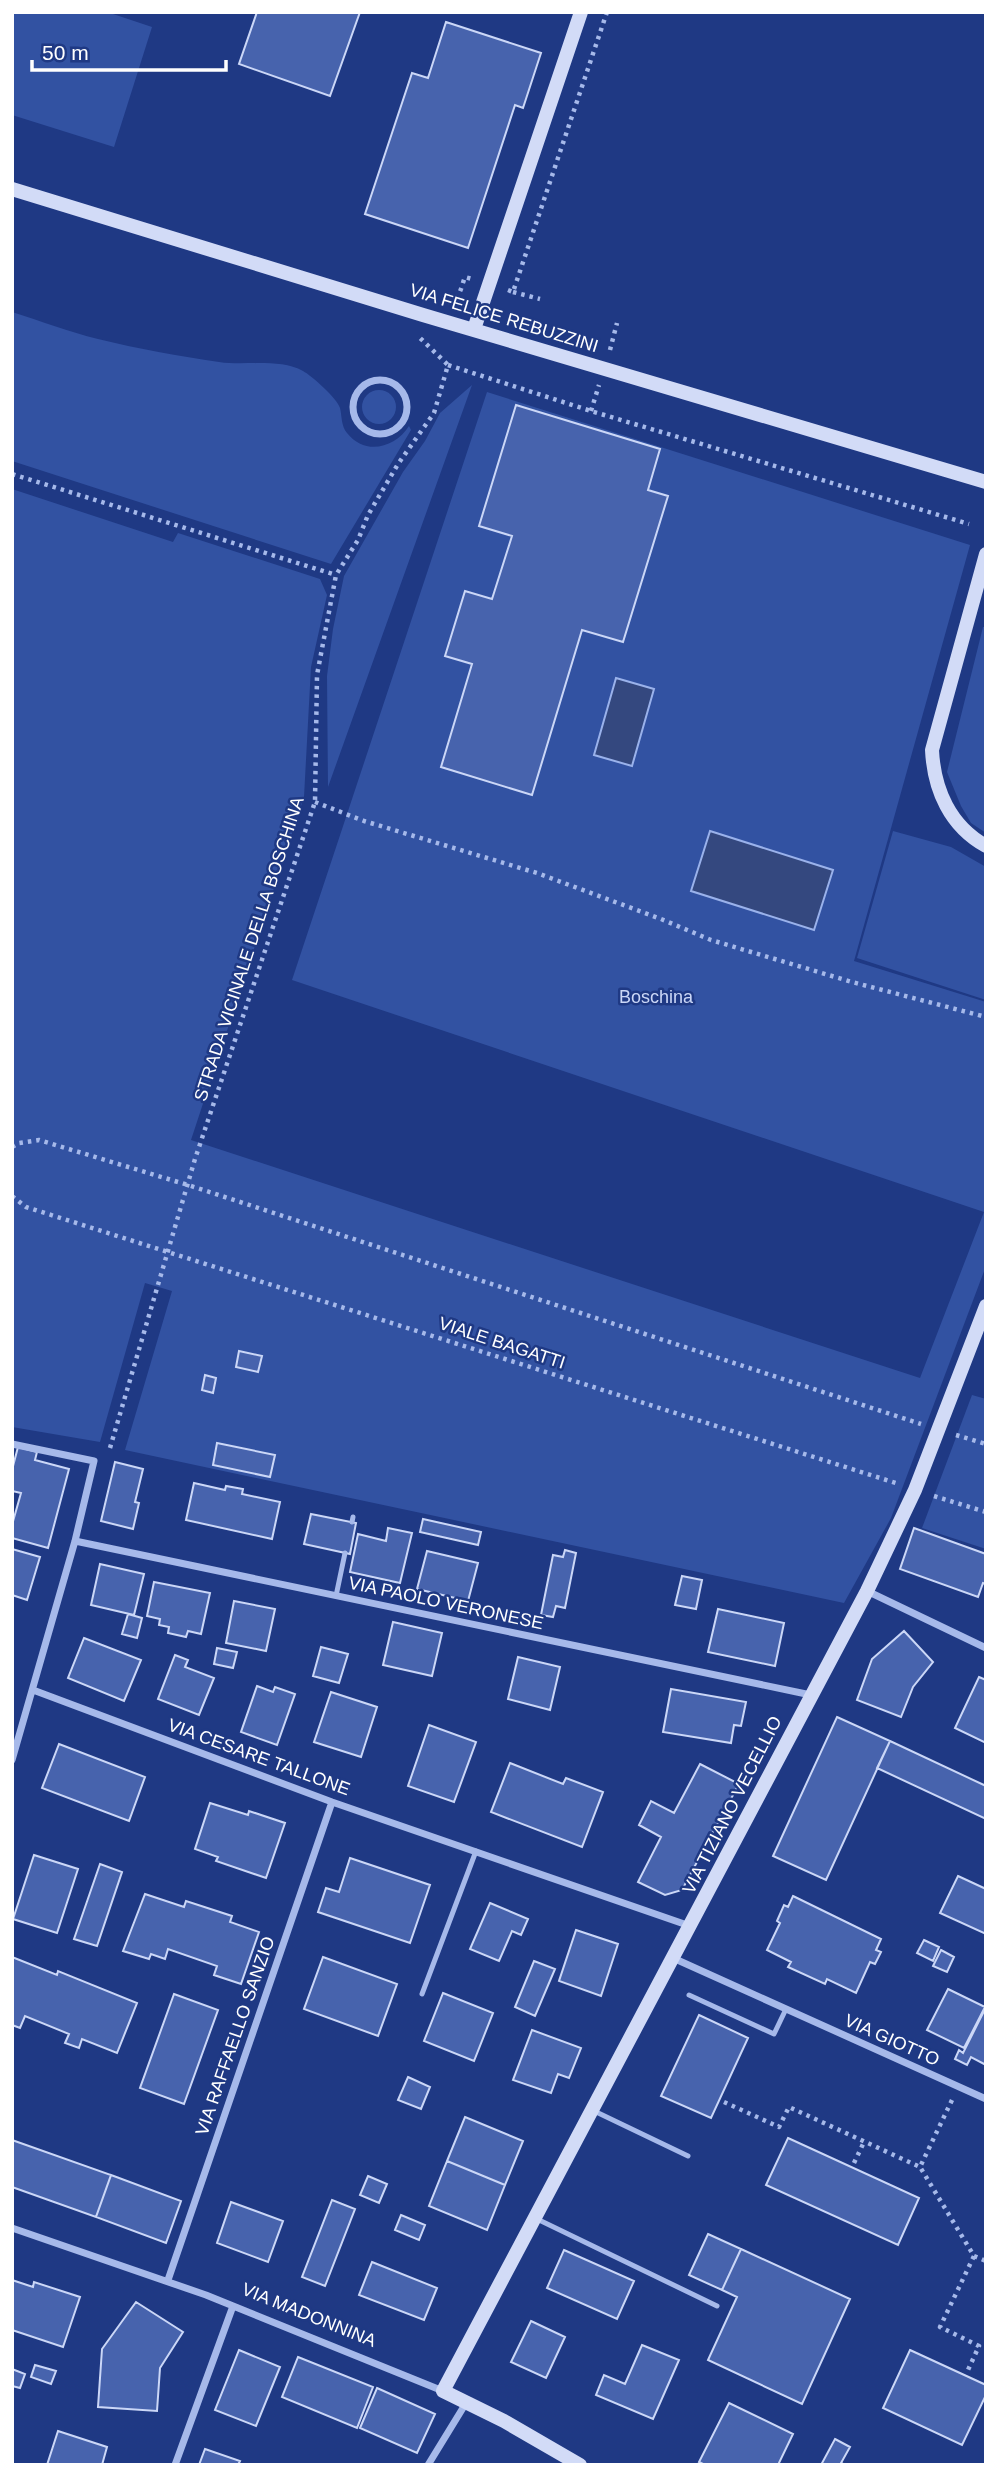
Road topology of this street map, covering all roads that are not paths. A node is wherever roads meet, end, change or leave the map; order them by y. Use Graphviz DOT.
graph roads {
  1 [pos="580,12"];
  2 [pos="12,189"];
  3 [pos="474,329"];
  4 [pos="352,393"];
  5 [pos="986,482"];
  6 [pos="986,554"];
  7 [pos="986,846"];
  8 [pos="986,1306"];
  9 [pos="12,1444"];
  10 [pos="75,1541"];
  11 [pos="345,1553"];
  12 [pos="867,1591"];
  13 [pos="336,1596"];
  14 [pos="986,1648"];
  15 [pos="33,1690"];
  16 [pos="811,1695"];
  17 [pos="12,1760"];
  18 [pos="332,1802"];
  19 [pos="476,1851"];
  20 [pos="690,1926"];
  21 [pos="673,1958"];
  22 [pos="422,1994"];
  23 [pos="689,1995"];
  24 [pos="786,2009"];
  25 [pos="986,2099"];
  26 [pos="592,2110"];
  27 [pos="688,2156"];
  28 [pos="535,2218"];
  29 [pos="12,2228"];
  30 [pos="168,2280"];
  31 [pos="233,2306"];
  32 [pos="717,2306"];
  33 [pos="443,2392"];
  34 [pos="466,2402"];
  35 [pos="175,2465"];
  36 [pos="428,2465"];
  37 [pos="580,2465"];
  1 -- 3 [label="street"];
  2 -- 3 [label="street, VIA FELICE REBUZZINI"];
  3 -- 5 [label="street, VIA FELICE REBUZZINI"];
  4 -- 4 [label="street"];
  6 -- 7 [label="street"];
  8 -- 12 [label="street, VIA TIZIANO VECELLIO"];
  9 -- 10 [label="street"];
  10 -- 13 [label="street, VIA PAOLO VERONESE"];
  10 -- 15 [label="street"];
  11 -- 13 [label="lane"];
  12 -- 14 [label="street"];
  12 -- 16 [label="street, VIA TIZIANO VECELLIO"];
  13 -- 16 [label="street, VIA PAOLO VERONESE"];
  15 -- 17 [label="street"];
  15 -- 18 [label="street, VIA CESARE TALLONE"];
  16 -- 20 [label="street, VIA TIZIANO VECELLIO"];
  18 -- 19 [label="street, VIA CESARE TALLONE"];
  18 -- 30 [label="street, VIA RAFFAELLO SANZIO"];
  19 -- 20 [label="street, VIA CESARE TALLONE"];
  19 -- 22 [label="lane"];
  20 -- 21 [label="street, VIA TIZIANO VECELLIO"];
  21 -- 24 [label="street, VIA GIOTTO"];
  21 -- 26 [label="street, VIA TIZIANO VECELLIO"];
  23 -- 24 [label="lane"];
  24 -- 25 [label="street, VIA GIOTTO"];
  26 -- 27 [label="lane"];
  26 -- 28 [label="street, VIA TIZIANO VECELLIO"];
  28 -- 32 [label="lane"];
  28 -- 33 [label="street, VIA TIZIANO VECELLIO"];
  29 -- 30 [label="street, VIA MADONNINA"];
  30 -- 31 [label="street, VIA MADONNINA"];
  31 -- 33 [label="street, VIA MADONNINA"];
  31 -- 35 [label="street"];
  33 -- 34 [label="street, VIA MADONNINA"];
  34 -- 36 [label="street"];
  34 -- 37 [label="street, VIA MADONNINA"];
}
